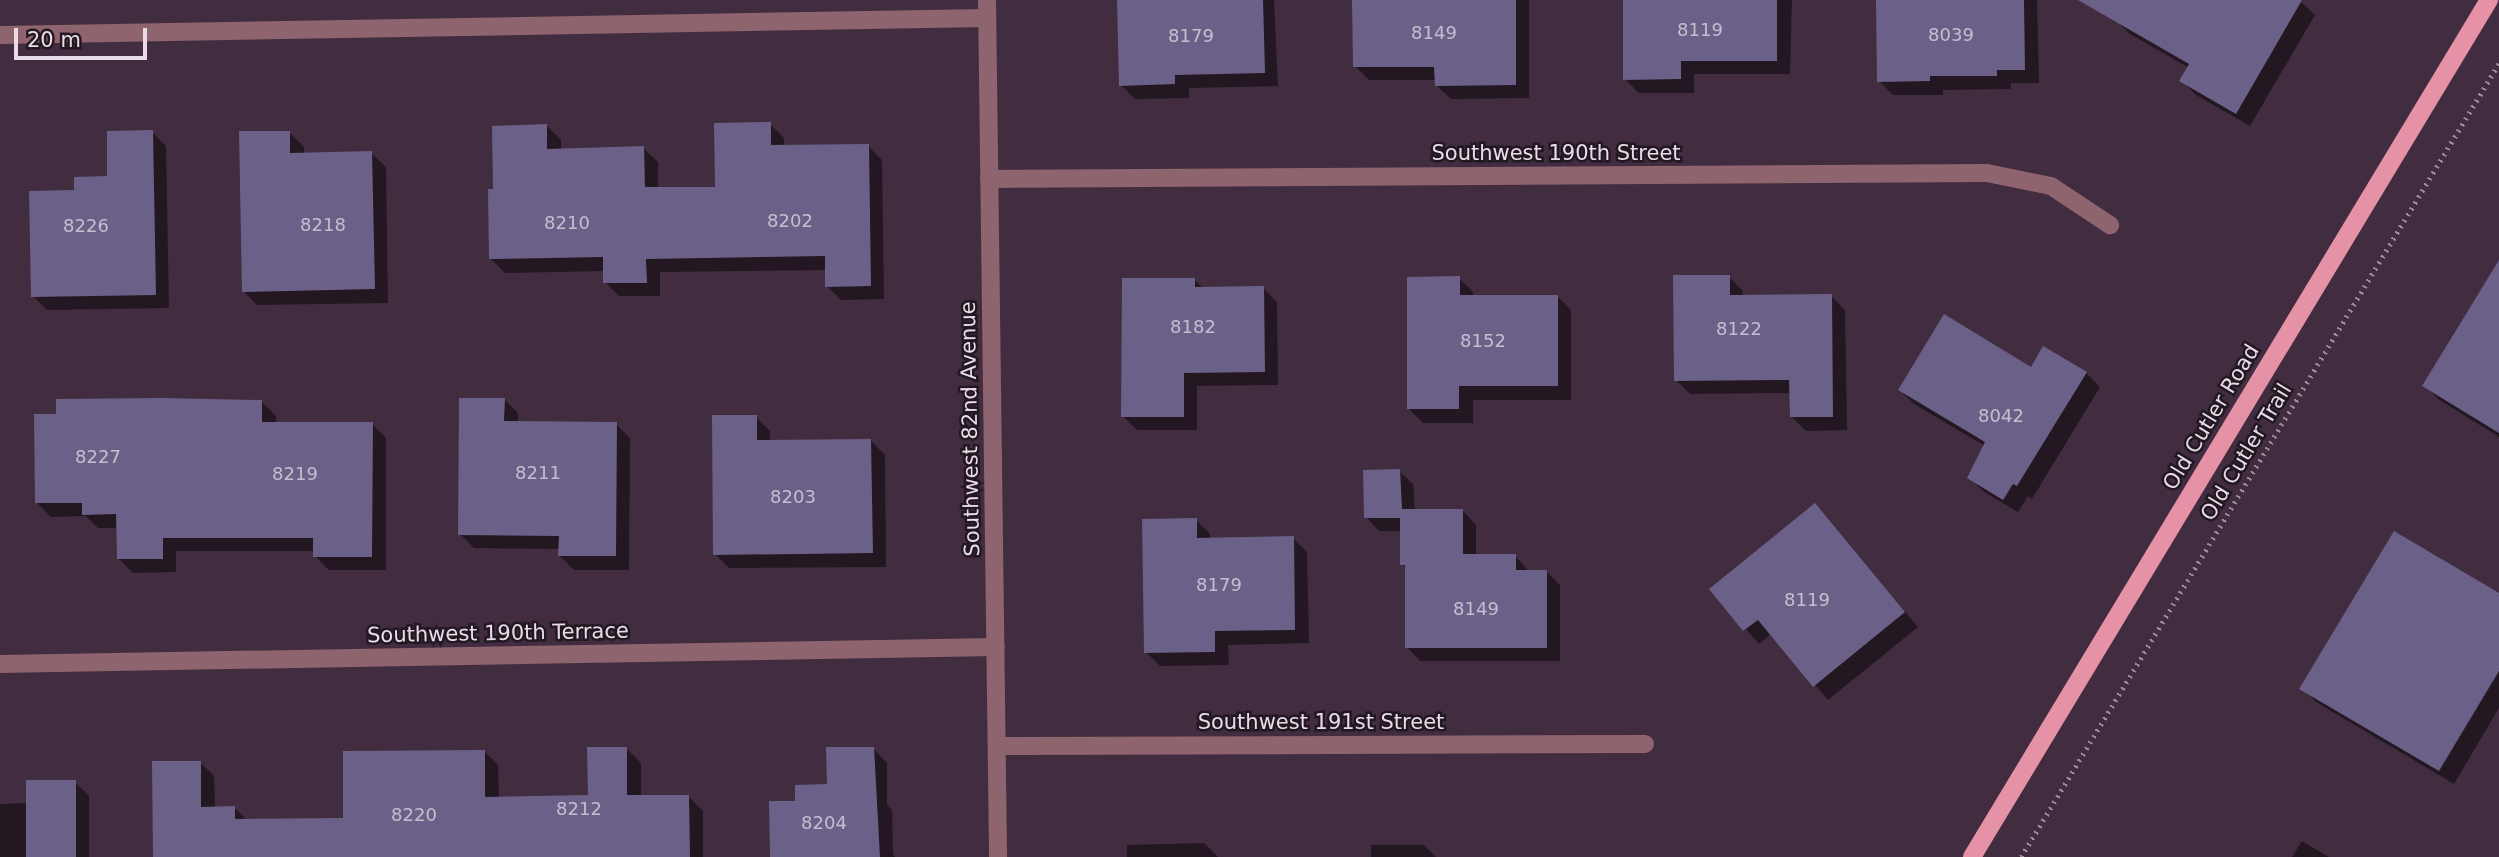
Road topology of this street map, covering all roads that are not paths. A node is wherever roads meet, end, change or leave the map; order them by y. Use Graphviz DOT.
graph roads {
  1 [pos="2489,0"];
  2 [pos="987,9"];
  3 [pos="0,35"];
  4 [pos="989,179"];
  5 [pos="2110,225"];
  6 [pos="996,648"];
  7 [pos="0,664"];
  8 [pos="1645,744"];
  9 [pos="997,746"];
  10 [pos="998,857"];
  11 [pos="1972,857"];
  1 -- 11 [label="main road, Old Cutler Road"];
  2 -- 3 [label="street"];
  2 -- 4 [label="street, Southwest 82nd Avenue"];
  4 -- 5 [label="street, Southwest 190th Street"];
  4 -- 6 [label="street, Southwest 82nd Avenue"];
  6 -- 7 [label="street, Southwest 190th Terrace"];
  6 -- 9 [label="street, Southwest 82nd Avenue"];
  8 -- 9 [label="street, Southwest 191st Street"];
  9 -- 10 [label="street, Southwest 82nd Avenue"];
}
